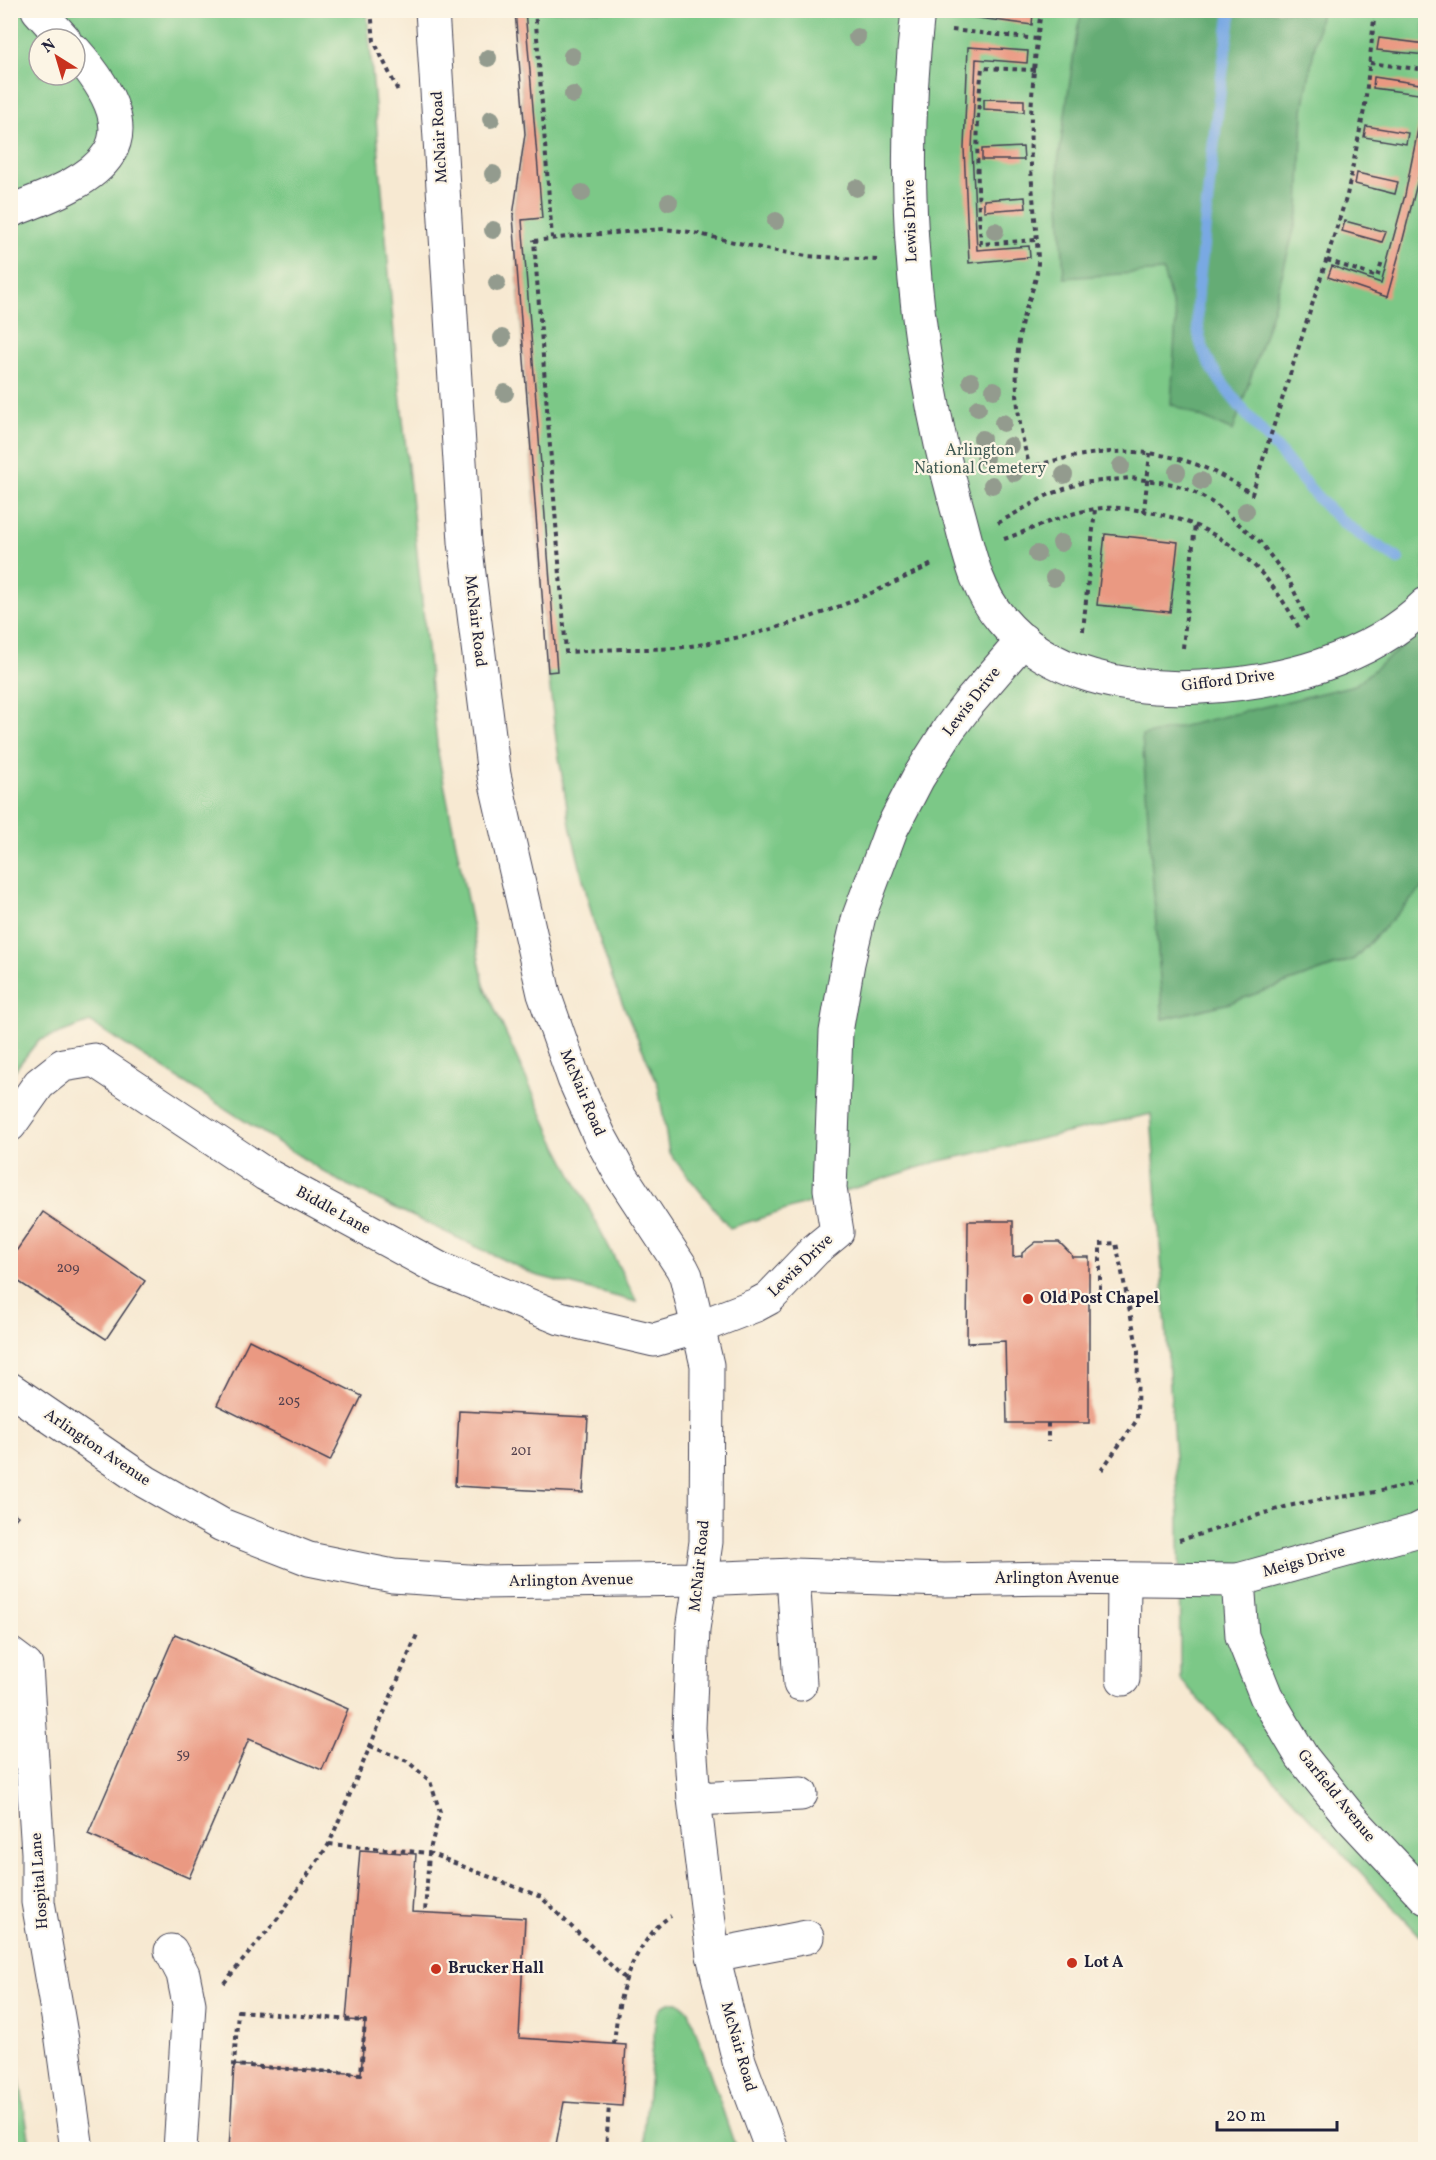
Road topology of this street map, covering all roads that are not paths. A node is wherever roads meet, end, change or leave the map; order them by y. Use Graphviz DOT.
graph roads {
  1 [pos="38,10"];
  2 [pos="432,10"];
  3 [pos="918,10"];
  4 [pos="53,27"];
  5 [pos="87,65"];
  6 [pos="10,211"];
  7 [pos="1420,610"];
  8 [pos="1023,640"];
  9 [pos="10,1125"];
  10 [pos="699,1327"];
  11 [pos="10,1389"];
  12 [pos="1425,1526"];
  13 [pos="793,1575"];
  14 [pos="1124,1579"];
  15 [pos="1179,1579"];
  16 [pos="700,1580"];
  17 [pos="1238,1580"];
  18 [pos="10,1654"];
  19 [pos="1123,1678"];
  20 [pos="800,1684"];
  21 [pos="801,1794"];
  22 [pos="694,1799"];
  23 [pos="1425,1898"];
  24 [pos="807,1937"];
  25 [pos="171,1951"];
  26 [pos="713,1955"];
  27 [pos="77,2150"];
  28 [pos="180,2150"];
  29 [pos="772,2150"];
  1 -- 4 [label="street"];
  2 -- 10 [label="street, McNair Road"];
  3 -- 8 [label="street, Lewis Drive"];
  5 -- 6 [label="street"];
  7 -- 8 [label="street, Gifford Drive"];
  8 -- 10 [label="street, Lewis Drive"];
  9 -- 10 [label="street, Biddle Lane"];
  10 -- 16 [label="street, McNair Road"];
  11 -- 16 [label="street, Arlington Avenue"];
  12 -- 17 [label="street, Meigs Drive"];
  13 -- 14 [label="street, Arlington Avenue"];
  13 -- 16 [label="street, Arlington Avenue"];
  13 -- 20 [label="street"];
  14 -- 15 [label="street, Arlington Avenue"];
  14 -- 19 [label="street"];
  15 -- 17 [label="street, Meigs Drive"];
  16 -- 22 [label="street, McNair Road"];
  17 -- 23 [label="street, Garfield Avenue"];
  18 -- 27 [label="street, Hospital Lane"];
  21 -- 22 [label="street"];
  22 -- 26 [label="street, McNair Road"];
  24 -- 26 [label="street"];
  25 -- 28 [label="street"];
  26 -- 29 [label="street, McNair Road"];
}
